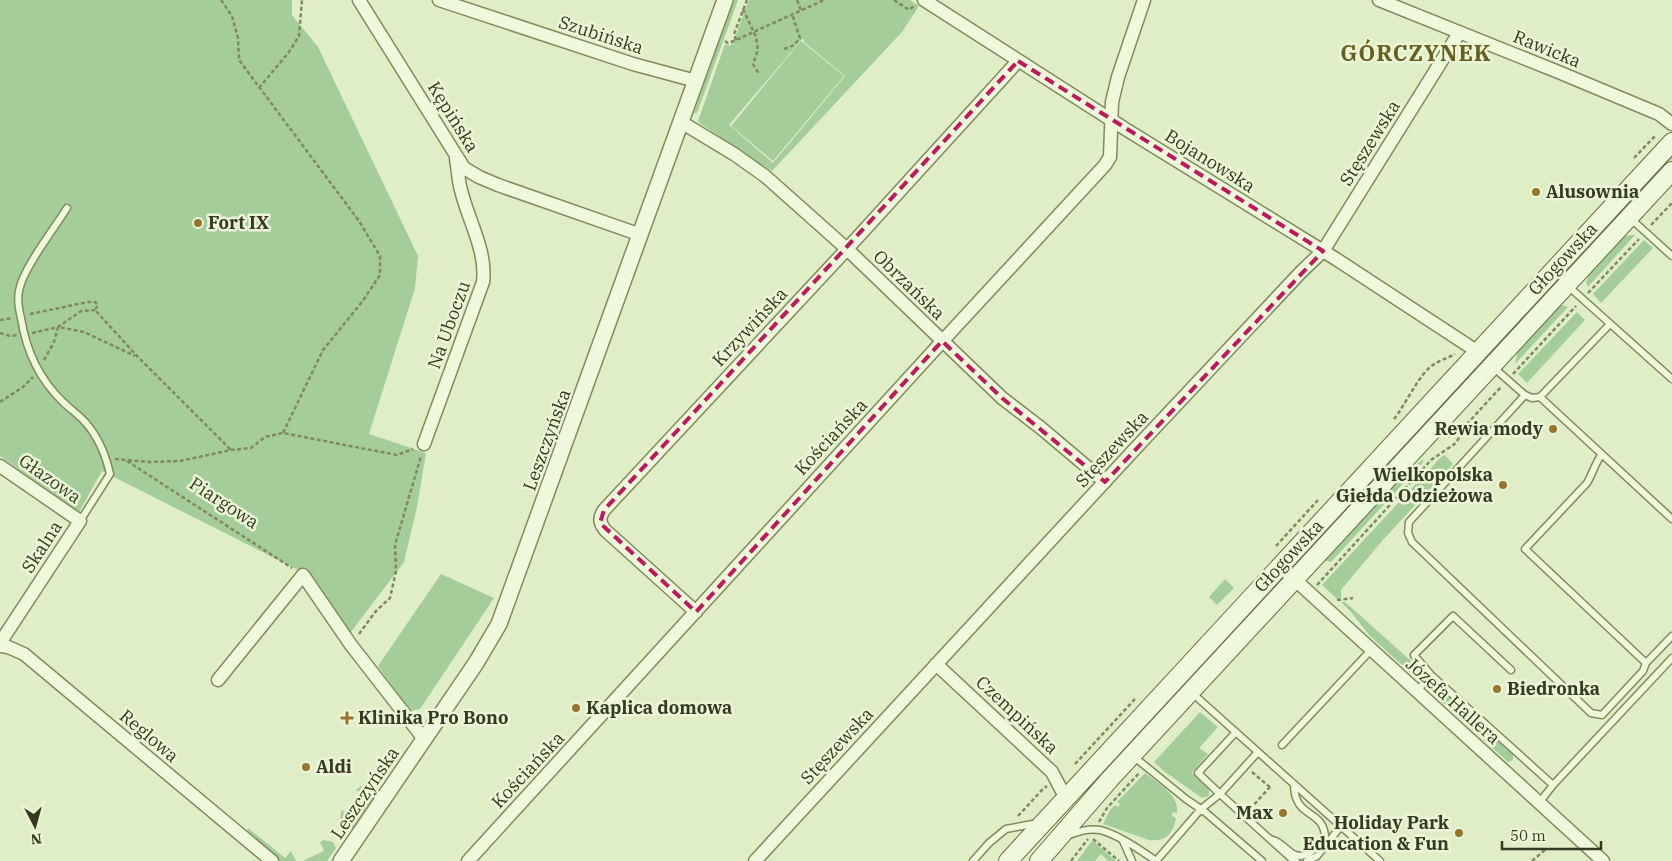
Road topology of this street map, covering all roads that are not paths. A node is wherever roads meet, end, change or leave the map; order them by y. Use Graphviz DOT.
graph roads {
  1 [pos="360,0"];
  2 [pos="439,0"];
  3 [pos="725,0"];
  4 [pos="1144,0"];
  5 [pos="1379,0"];
  6 [pos="921,2"];
  7 [pos="1459,33"];
  8 [pos="1018,61"];
  9 [pos="696,81"];
  10 [pos="1670,118"];
  11 [pos="1112,120"];
  12 [pos="681,122"];
  13 [pos="1672,142"];
  14 [pos="456,156"];
  15 [pos="1672,171"];
  16 [pos="67,208"];
  17 [pos="1630,217"];
  18 [pos="641,235"];
  19 [pos="847,249"];
  20 [pos="1323,251"];
  21 [pos="1672,256"];
  22 [pos="1567,285"];
  23 [pos="1610,324"];
  24 [pos="942,341"];
  25 [pos="1471,347"];
  26 [pos="1492,366"];
  27 [pos="1672,379"];
  28 [pos="1525,395"];
  29 [pos="1540,397"];
  30 [pos="424,444"];
  31 [pos="1602,454"];
  32 [pos="0,466"];
  33 [pos="1105,482"];
  34 [pos="1672,519"];
  35 [pos="80,521"];
  36 [pos="1280,566"];
  37 [pos="1295,579"];
  38 [pos="696,612"];
  39 [pos="1672,636"];
  40 [pos="0,645"];
  41 [pos="1371,650"];
  42 [pos="1672,658"];
  43 [pos="1646,663"];
  44 [pos="936,664"];
  45 [pos="1511,670"];
  46 [pos="1643,671"];
  47 [pos="1431,675"];
  48 [pos="1652,679"];
  49 [pos="218,680"];
  50 [pos="1191,691"];
  51 [pos="1416,692"];
  52 [pos="1236,732"];
  53 [pos="424,739"];
  54 [pos="1282,745"];
  55 [pos="1258,752"];
  56 [pos="1138,761"];
  57 [pos="1293,783"];
  58 [pos="1552,785"];
  59 [pos="1220,794"];
  60 [pos="1068,796"];
  61 [pos="1539,803"];
  62 [pos="1201,809"];
  63 [pos="1044,822"];
  64 [pos="1341,826"];
  65 [pos="1270,839"];
  66 [pos="1123,840"];
  67 [pos="1053,843"];
  68 [pos="272,861"];
  69 [pos="342,861"];
  70 [pos="468,861"];
  71 [pos="755,861"];
  72 [pos="973,861"];
  73 [pos="1008,861"];
  74 [pos="1039,861"];
  75 [pos="1132,861"];
  76 [pos="1156,861"];
  77 [pos="1262,861"];
  78 [pos="1296,861"];
  79 [pos="1308,861"];
  80 [pos="1380,861"];
  81 [pos="1603,861"];
  1 -- 14 [label="street, Kępińska"];
  2 -- 9 [label="street, Szubińska"];
  3 -- 9 [label="street, Leszczyńska"];
  4 -- 11 [label="street, Kościańska"];
  5 -- 7 [label="street, Rawicka"];
  6 -- 8 [label="street, Bojanowska"];
  7 -- 10 [label="street, Rawicka"];
  7 -- 20 [label="street, Stęszewska"];
  8 -- 11 [label="street, Bojanowska"];
  8 -- 19 [label="street, Krzywińska"];
  9 -- 12 [label="street, Leszczyńska"];
  11 -- 20 [label="street, Bojanowska"];
  11 -- 24 [label="street, Kościańska"];
  12 -- 18 [label="street, Leszczyńska"];
  12 -- 19 [label="street, Obrzańska"];
  13 -- 25 [label="main road, Głogowska"];
  14 -- 18 [label="street, Kępińska"];
  14 -- 30 [label="street, Na Uboczu"];
  15 -- 17 [label="main road, Głogowska"];
  16 -- 35 [label="lane"];
  17 -- 21 [label="lane"];
  17 -- 22 [label="main road, Głogowska"];
  18 -- 53 [label="street, Leszczyńska"];
  19 -- 24 [label="street, Obrzańska"];
  19 -- 38 [label="street, Krzywińska"];
  20 -- 25 [label="street, Bojanowska"];
  20 -- 33 [label="street, Stęszewska"];
  22 -- 23 [label="lane"];
  22 -- 26 [label="main road, Głogowska"];
  23 -- 27 [label="lane"];
  23 -- 29 [label="lane"];
  24 -- 33 [label="street, Obrzańska"];
  24 -- 38 [label="street, Kościańska"];
  25 -- 36 [label="main road, Głogowska"];
  26 -- 28 [label="lane"];
  26 -- 37 [label="main road, Głogowska"];
  28 -- 29 [label="lane"];
  28 -- 46 [label="lane"];
  29 -- 31 [label="lane"];
  31 -- 34 [label="lane"];
  31 -- 43 [label="lane"];
  32 -- 35 [label="street, Głazowa"];
  33 -- 44 [label="street, Stęszewska"];
  35 -- 40 [label="street, Skalna"];
  36 -- 37 [label="street, Józefa Hallera"];
  36 -- 60 [label="main road, Głogowska"];
  37 -- 41 [label="street, Józefa Hallera"];
  37 -- 50 [label="main road, Głogowska"];
  38 -- 70 [label="street, Kościańska"];
  39 -- 43 [label="lane"];
  40 -- 68 [label="street, Reglowa"];
  41 -- 51 [label="street, Józefa Hallera"];
  41 -- 54 [label="lane"];
  42 -- 48 [label="lane"];
  43 -- 46 [label="lane"];
  44 -- 60 [label="street, Czempińska"];
  44 -- 71 [label="street, Stęszewska"];
  45 -- 47 [label="lane"];
  46 -- 48 [label="lane"];
  47 -- 51 [label="lane"];
  47 -- 58 [label="lane"];
  48 -- 58 [label="lane"];
  49 -- 53 [label="street"];
  50 -- 52 [label="lane"];
  50 -- 56 [label="main road, Głogowska"];
  51 -- 61 [label="street, Józefa Hallera"];
  52 -- 55 [label="lane"];
  52 -- 59 [label="lane"];
  53 -- 69 [label="street, Leszczyńska"];
  55 -- 57 [label="lane"];
  55 -- 59 [label="lane"];
  56 -- 62 [label="lane"];
  56 -- 67 [label="main road, Głogowska"];
  57 -- 64 [label="lane"];
  57 -- 65 [label="lane"];
  58 -- 61 [label="lane"];
  59 -- 62 [label="lane"];
  59 -- 65 [label="lane"];
  60 -- 63 [label="main road, Głogowska"];
  61 -- 81 [label="street, Józefa Hallera"];
  62 -- 76 [label="lane"];
  62 -- 77 [label="lane"];
  63 -- 72 [label="lane"];
  63 -- 73 [label="main road, Głogowska"];
  64 -- 79 [label="lane"];
  64 -- 80 [label="lane"];
  65 -- 78 [label="lane"];
  66 -- 67 [label="lane"];
  66 -- 75 [label="lane"];
  66 -- 76 [label="lane"];
  67 -- 74 [label="main road, Głogowska"];
}
